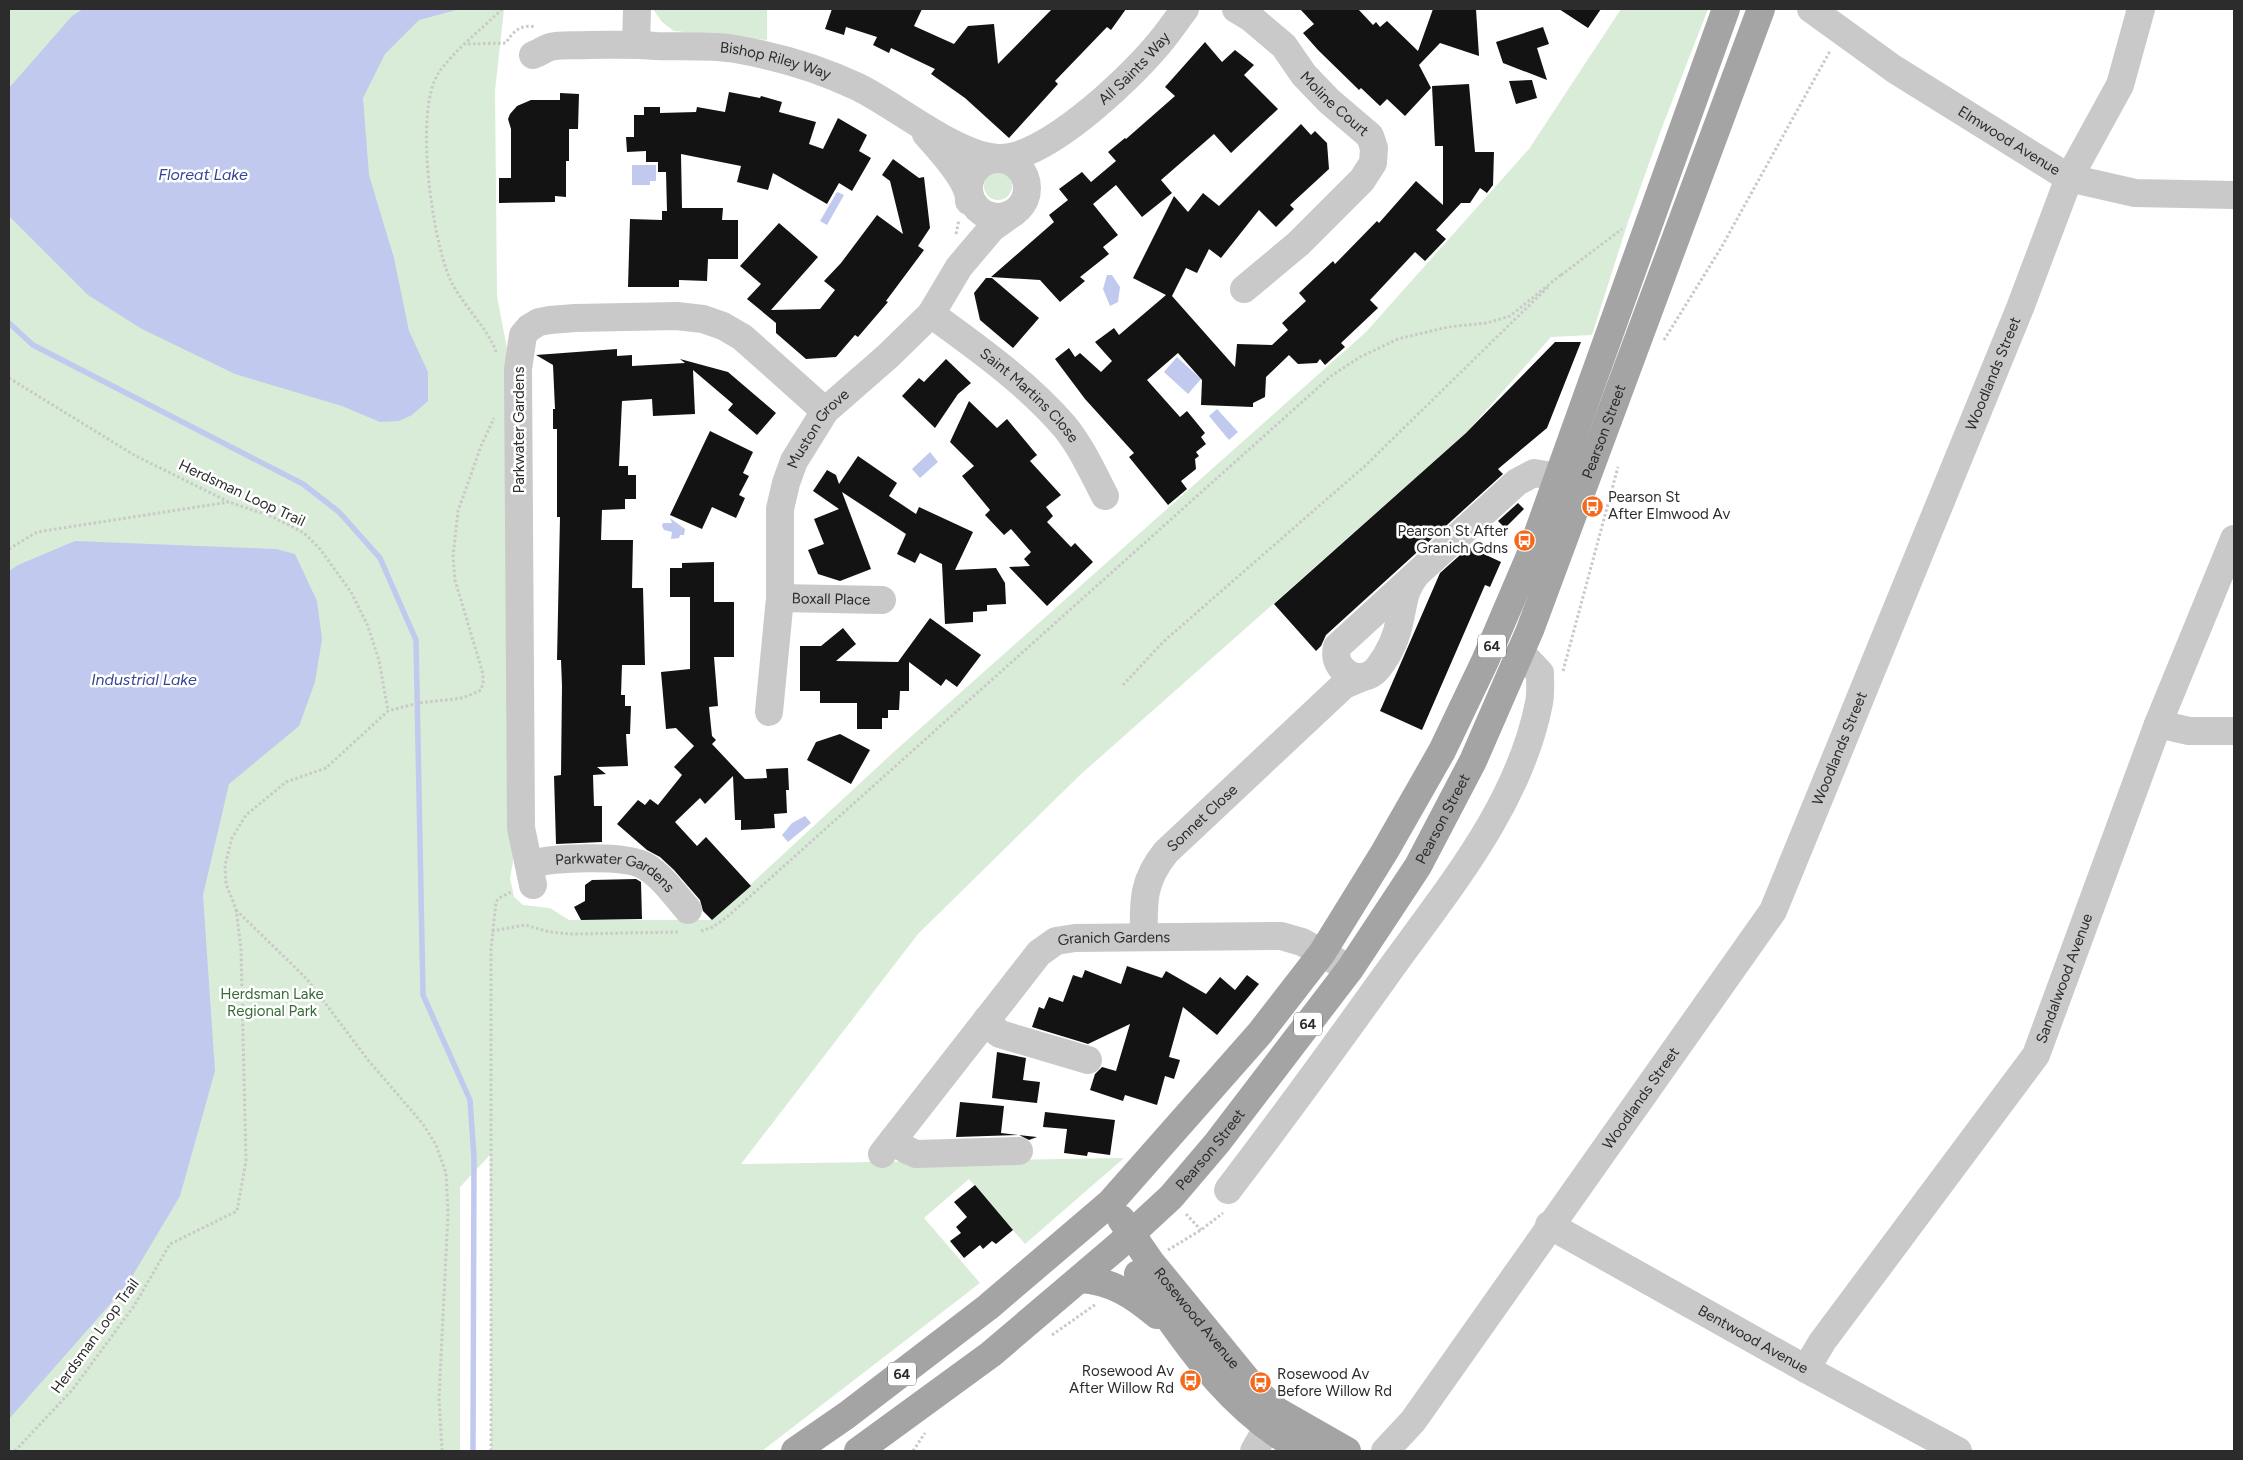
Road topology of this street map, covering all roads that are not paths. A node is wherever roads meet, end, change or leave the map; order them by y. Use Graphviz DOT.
graph roads {
  1 [pos="637,9"];
  2 [pos="1185,9"];
  3 [pos="1236,9"];
  4 [pos="1726,9"];
  5 [pos="1761,9"];
  6 [pos="1811,9"];
  7 [pos="2141,9"];
  8 [pos="636,45"];
  9 [pos="533,55"];
  10 [pos="916,122"];
  11 [pos="1075,122"];
  12 [pos="999,159"];
  13 [pos="2069,178"];
  14 [pos="970,194"];
  15 [pos="2234,195"];
  16 [pos="1019,205"];
  17 [pos="959,266"];
  18 [pos="1244,290"];
  19 [pos="931,314"];
  20 [pos="825,411"];
  21 [pos="1558,476"];
  22 [pos="1106,496"];
  23 [pos="2234,539"];
  24 [pos="1415,576"];
  25 [pos="780,598"];
  26 [pos="882,600"];
  27 [pos="1365,622"];
  28 [pos="1396,634"];
  29 [pos="1520,652"];
  30 [pos="1348,676"];
  31 [pos="769,712"];
  32 [pos="2158,724"];
  33 [pos="2234,731"];
  34 [pos="692,925"];
  35 [pos="1144,936"];
  36 [pos="1322,953"];
  37 [pos="1350,969"];
  38 [pos="987,1019"];
  39 [pos="1088,1060"];
  40 [pos="1019,1151"];
  41 [pos="1225,1201"];
  42 [pos="1102,1210"];
  43 [pos="1549,1225"];
  44 [pos="1125,1240"];
  45 [pos="1080,1279"];
  46 [pos="1178,1331"];
  47 [pos="1806,1369"];
  48 [pos="1413,1421"];
  49 [pos="1266,1430"];
  50 [pos="807,1447"];
  51 [pos="858,1451"];
  52 [pos="1304,1451"];
  53 [pos="1347,1451"];
  54 [pos="1385,1451"];
  55 [pos="1406,1451"];
  56 [pos="1958,1451"];
  1 -- 8 [label="street"];
  2 -- 11 [label="street, All Saints Way"];
  3 -- 18 [label="street, Moline Court"];
  4 -- 21 [label="main road, Pearson Street / 64"];
  5 -- 29 [label="main road, Pearson Street / 64"];
  6 -- 13 [label="street, Elmwood Avenue"];
  7 -- 13 [label="street, Woodlands Street"];
  8 -- 9 [label="street, Bishop Riley Way"];
  8 -- 10 [label="street, Bishop Riley Way"];
  10 -- 12 [label="street, Bishop Riley Way"];
  10 -- 14 [label="street"];
  11 -- 12 [label="street"];
  11 -- 16 [label="street"];
  12 -- 14 [label="street"];
  12 -- 16 [label="street, Bishop Riley Way"];
  13 -- 15 [label="street, Elmwood Avenue"];
  13 -- 43 [label="street, Woodlands Street"];
  14 -- 16 [label="street"];
  14 -- 17 [label="street"];
  16 -- 17 [label="street, Muston Grove"];
  17 -- 19 [label="street, Muston Grove"];
  19 -- 20 [label="street, Muston Grove"];
  19 -- 22 [label="street, Saint Martins Close"];
  20 -- 25 [label="street, Muston Grove"];
  20 -- 34 [label="street, Parkwater Gardens"];
  21 -- 24 [label="street"];
  21 -- 36 [label="main road, Pearson Street / 64"];
  23 -- 32 [label="street, Sandalwood Avenue"];
  24 -- 27 [label="street"];
  24 -- 28 [label="street"];
  25 -- 26 [label="street, Boxall Place"];
  25 -- 31 [label="street, Muston Grove"];
  27 -- 28 [label="street"];
  27 -- 30 [label="street"];
  28 -- 30 [label="street"];
  29 -- 37 [label="main road, Pearson Street / 64"];
  29 -- 41 [label="street"];
  30 -- 35 [label="street, Sonnet Close"];
  32 -- 33 [label="street"];
  32 -- 47 [label="street, Sandalwood Avenue"];
  35 -- 36 [label="street, Granich Gardens"];
  35 -- 38 [label="street, Granich Gardens"];
  36 -- 37 [label="street, Granich Gardens"];
  36 -- 42 [label="main road, Pearson Street / 64"];
  37 -- 44 [label="main road, Pearson Street / 64"];
  38 -- 39 [label="street"];
  38 -- 40 [label="street, Granich Gardens"];
  42 -- 44 [label="main road, Rosewood Avenue"];
  42 -- 50 [label="main road, Pearson Street / 64"];
  43 -- 47 [label="street, Bentwood Avenue"];
  43 -- 48 [label="street, Woodlands Street"];
  44 -- 45 [label="main road, Pearson Street / 64"];
  44 -- 46 [label="main road, Rosewood Avenue"];
  44 -- 49 [label="main road, Rosewood Avenue"];
  45 -- 46 [label="main road"];
  45 -- 51 [label="main road, Pearson Street / 64"];
  46 -- 49 [label="main road, Rosewood Avenue"];
  47 -- 56 [label="street, Bentwood Avenue"];
  48 -- 54 [label="street, Woodlands Street"];
  48 -- 55 [label="street, Woodlands Street"];
  49 -- 52 [label="main road, Rosewood Avenue"];
  49 -- 53 [label="main road, Rosewood Avenue"];
}
